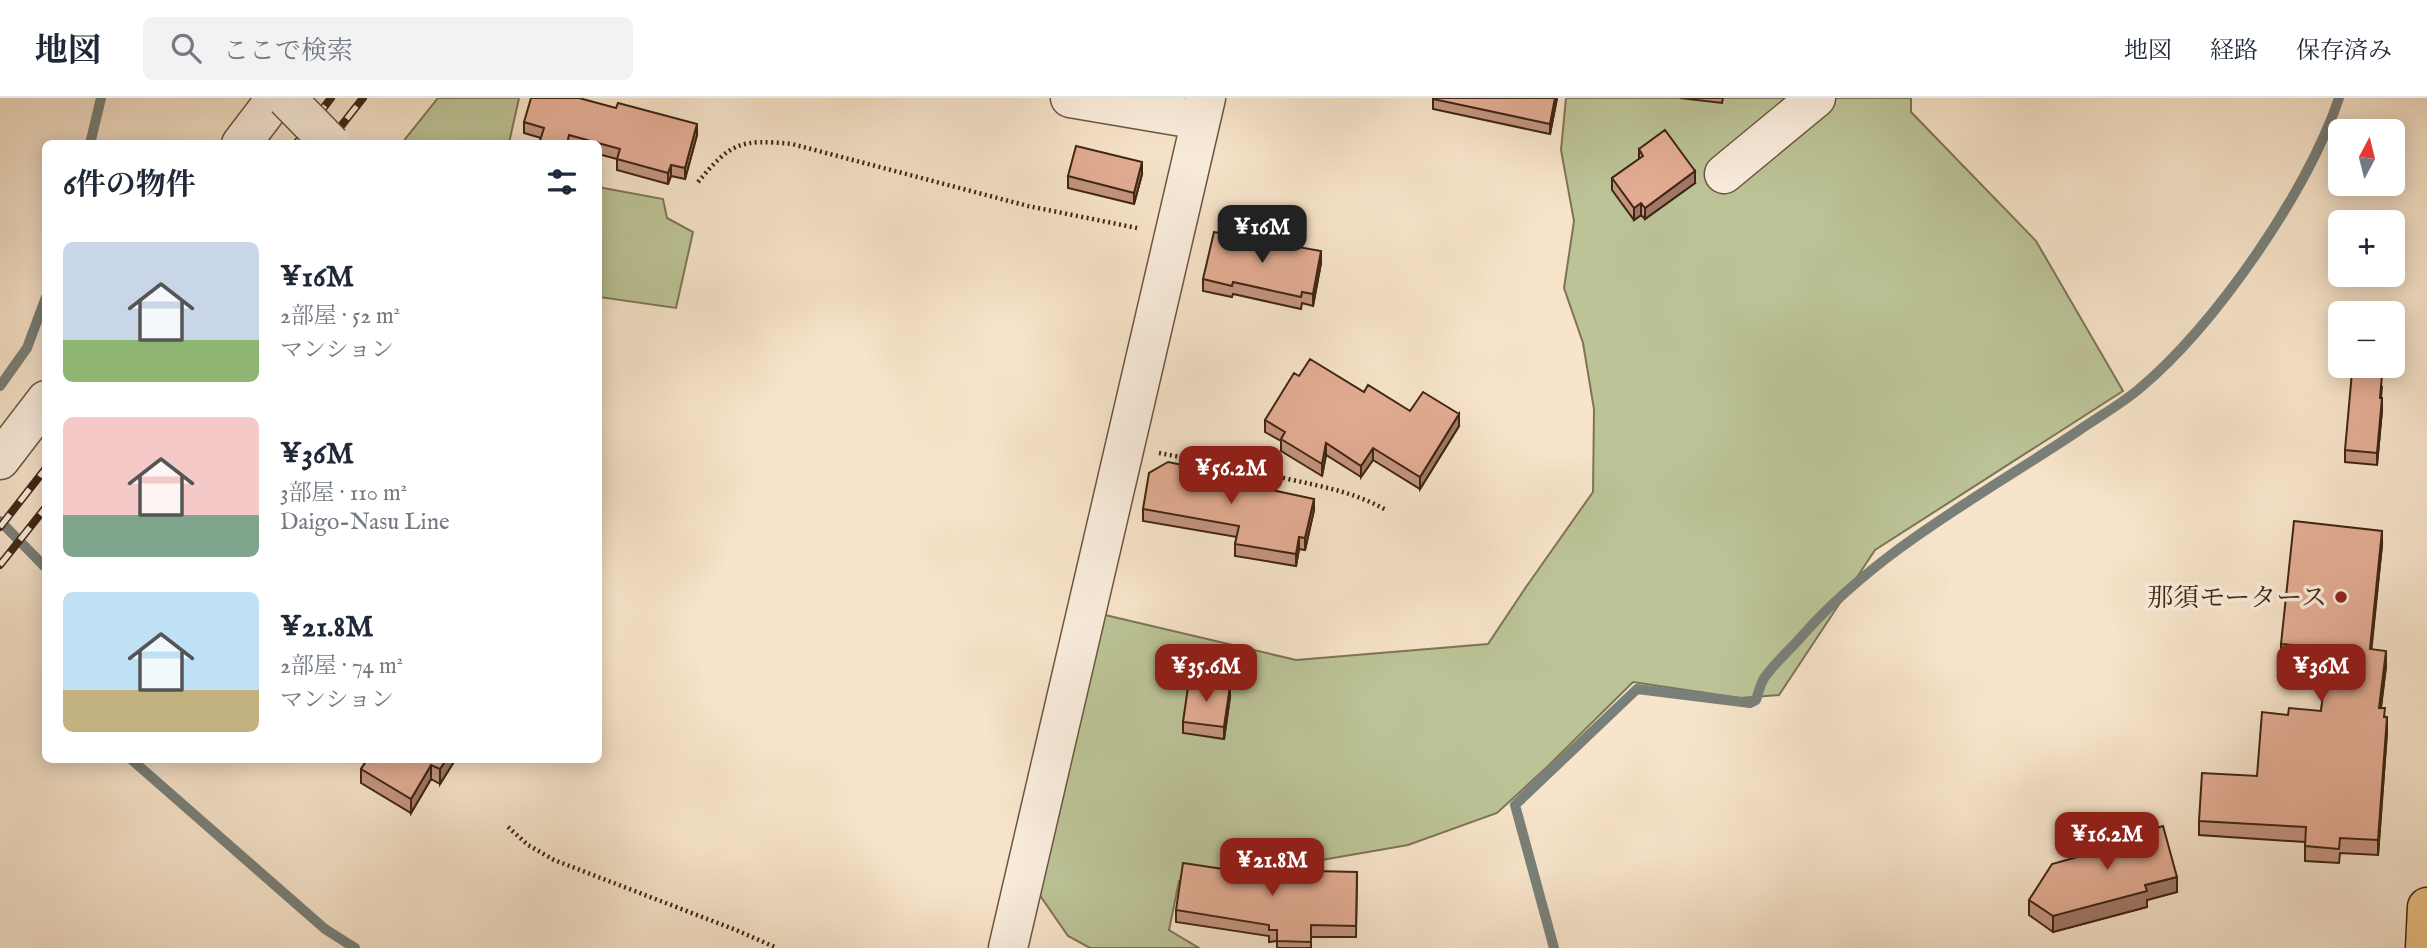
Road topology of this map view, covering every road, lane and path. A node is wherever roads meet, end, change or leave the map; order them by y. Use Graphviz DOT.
graph roads {
  1 [pos="276,98"];
  2 [pos="286,98"];
  3 [pos="1070,98"];
  4 [pos="1816,98"];
  5 [pos="1203,109"];
  6 [pos="244,140"];
  7 [pos="327,140"];
  8 [pos="1724,174"];
  9 [pos="698,182"];
  10 [pos="1173,236"];
  11 [pos="42,405"];
  12 [pos="1124,446"];
  13 [pos="0,460"];
  14 [pos="1386,510"];
  15 [pos="508,827"];
  16 [pos="2427,907"];
  17 [pos="777,948"];
  18 [pos="1009,948"];
  19 [pos="2425,948"];
  1 -- 6 [label="street"];
  2 -- 7 [label="street, bridge"];
  3 -- 5 [label="street"];
  4 -- 8 [label="street"];
  5 -- 10 [label="street"];
  9 -- 10 [label="path"];
  10 -- 12 [label="street"];
  11 -- 13 [label="street"];
  12 -- 14 [label="path"];
  12 -- 18 [label="street"];
  15 -- 17 [label="path"];
  16 -- 19 [label="main road"];
}
